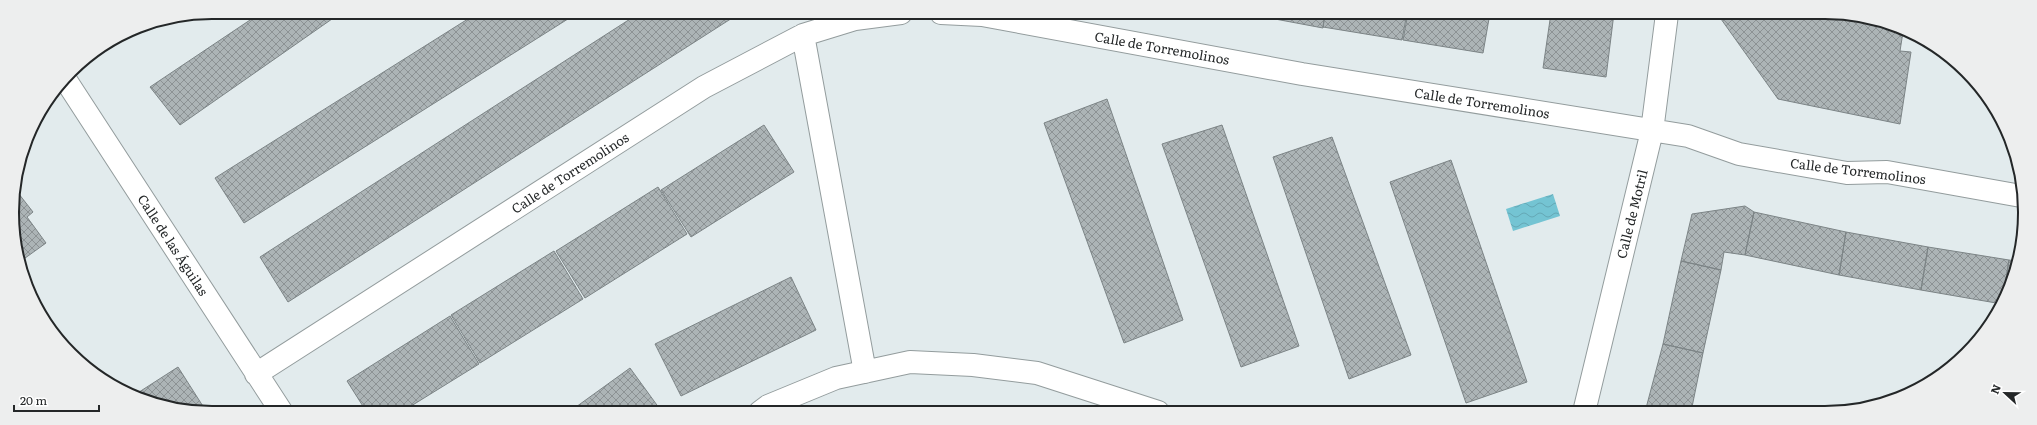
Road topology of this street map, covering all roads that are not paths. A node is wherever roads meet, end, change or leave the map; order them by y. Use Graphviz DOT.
graph roads {
  1 [pos="855,19"];
  2 [pos="1004,19"];
  3 [pos="1666,19"];
  4 [pos="803,35"];
  5 [pos="68,84"];
  6 [pos="1652,130"];
  7 [pos="2017,196"];
  8 [pos="865,372"];
  9 [pos="256,374"];
  10 [pos="278,406"];
  11 [pos="768,406"];
  12 [pos="1139,406"];
  13 [pos="1585,406"];
  1 -- 4 [label="street, Calle de Torremolinos"];
  2 -- 6 [label="street, Calle de Torremolinos"];
  3 -- 6 [label="street, Calle de Motril"];
  4 -- 8 [label="street"];
  4 -- 9 [label="street, Calle de Torremolinos"];
  5 -- 9 [label="street, Calle de las Águilas"];
  6 -- 7 [label="street, Calle de Torremolinos"];
  6 -- 13 [label="street, Calle de Motril"];
  8 -- 11 [label="street"];
  8 -- 12 [label="street"];
  9 -- 10 [label="street, Calle de las Águilas"];
}
